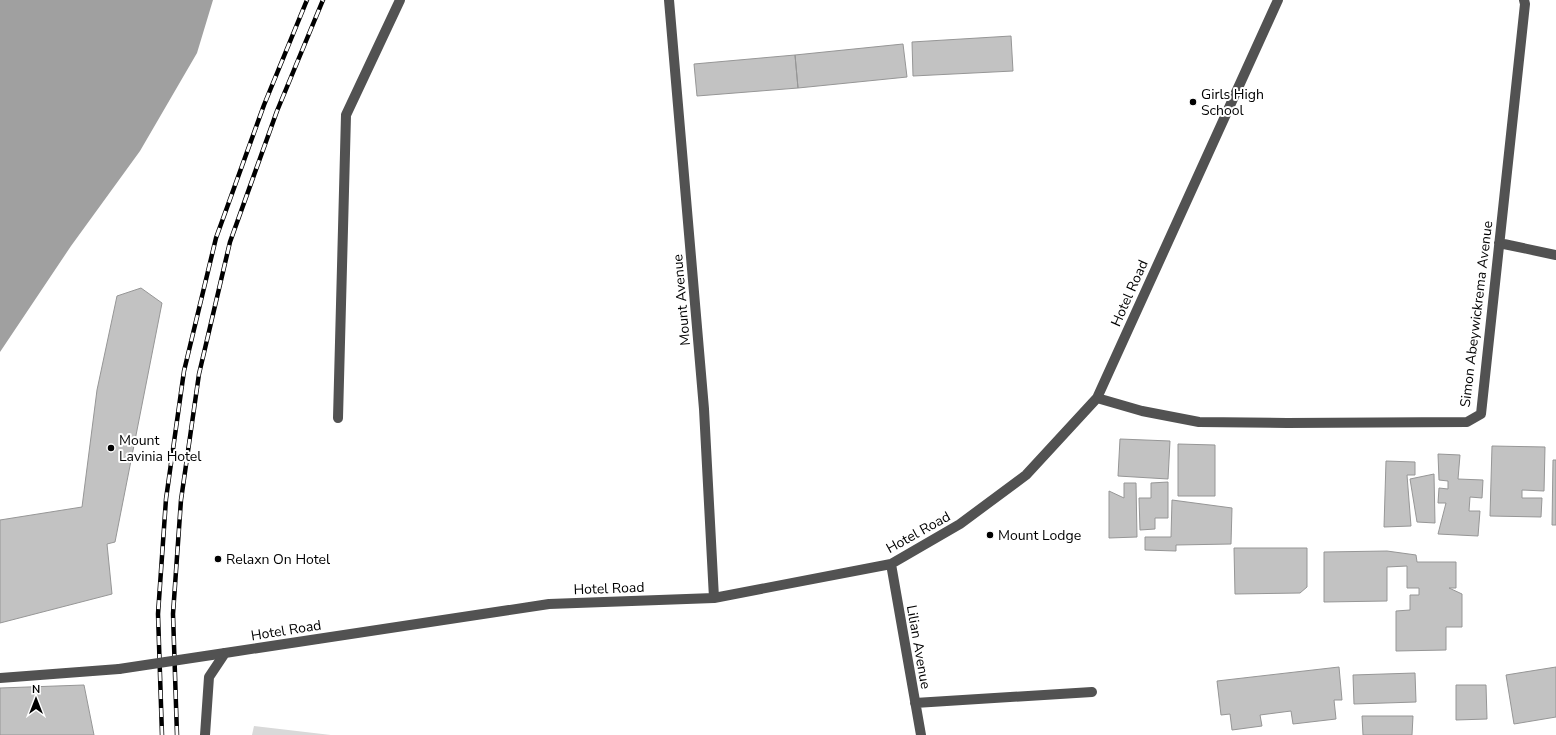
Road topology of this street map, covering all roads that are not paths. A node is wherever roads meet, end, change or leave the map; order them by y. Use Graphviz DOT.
graph roads {
  1 [pos="400,0"];
  2 [pos="669,0"];
  3 [pos="1278,0"];
  4 [pos="1524,0"];
  5 [pos="1499,243"];
  6 [pos="1556,254"];
  7 [pos="1097,398"];
  8 [pos="338,418"];
  9 [pos="891,564"];
  10 [pos="714,598"];
  11 [pos="224,653"];
  12 [pos="0,678"];
  13 [pos="1092,692"];
  14 [pos="915,703"];
  15 [pos="204,735"];
  16 [pos="921,735"];
  1 -- 8 [label="street"];
  2 -- 10 [label="street, Mount Avenue"];
  3 -- 7 [label="street, Hotel Road"];
  4 -- 5 [label="street, Simon Abeywickrema Avenue"];
  5 -- 6 [label="street"];
  5 -- 7 [label="street, Simon Abeywickrema Avenue"];
  7 -- 9 [label="street, Hotel Road"];
  9 -- 10 [label="street, Hotel Road"];
  9 -- 14 [label="street, Lilian Avenue"];
  10 -- 11 [label="street, Hotel Road"];
  11 -- 12 [label="street, Hotel Road, bridge"];
  11 -- 15 [label="street"];
  13 -- 14 [label="street"];
  14 -- 16 [label="street, Lilian Avenue"];
}
